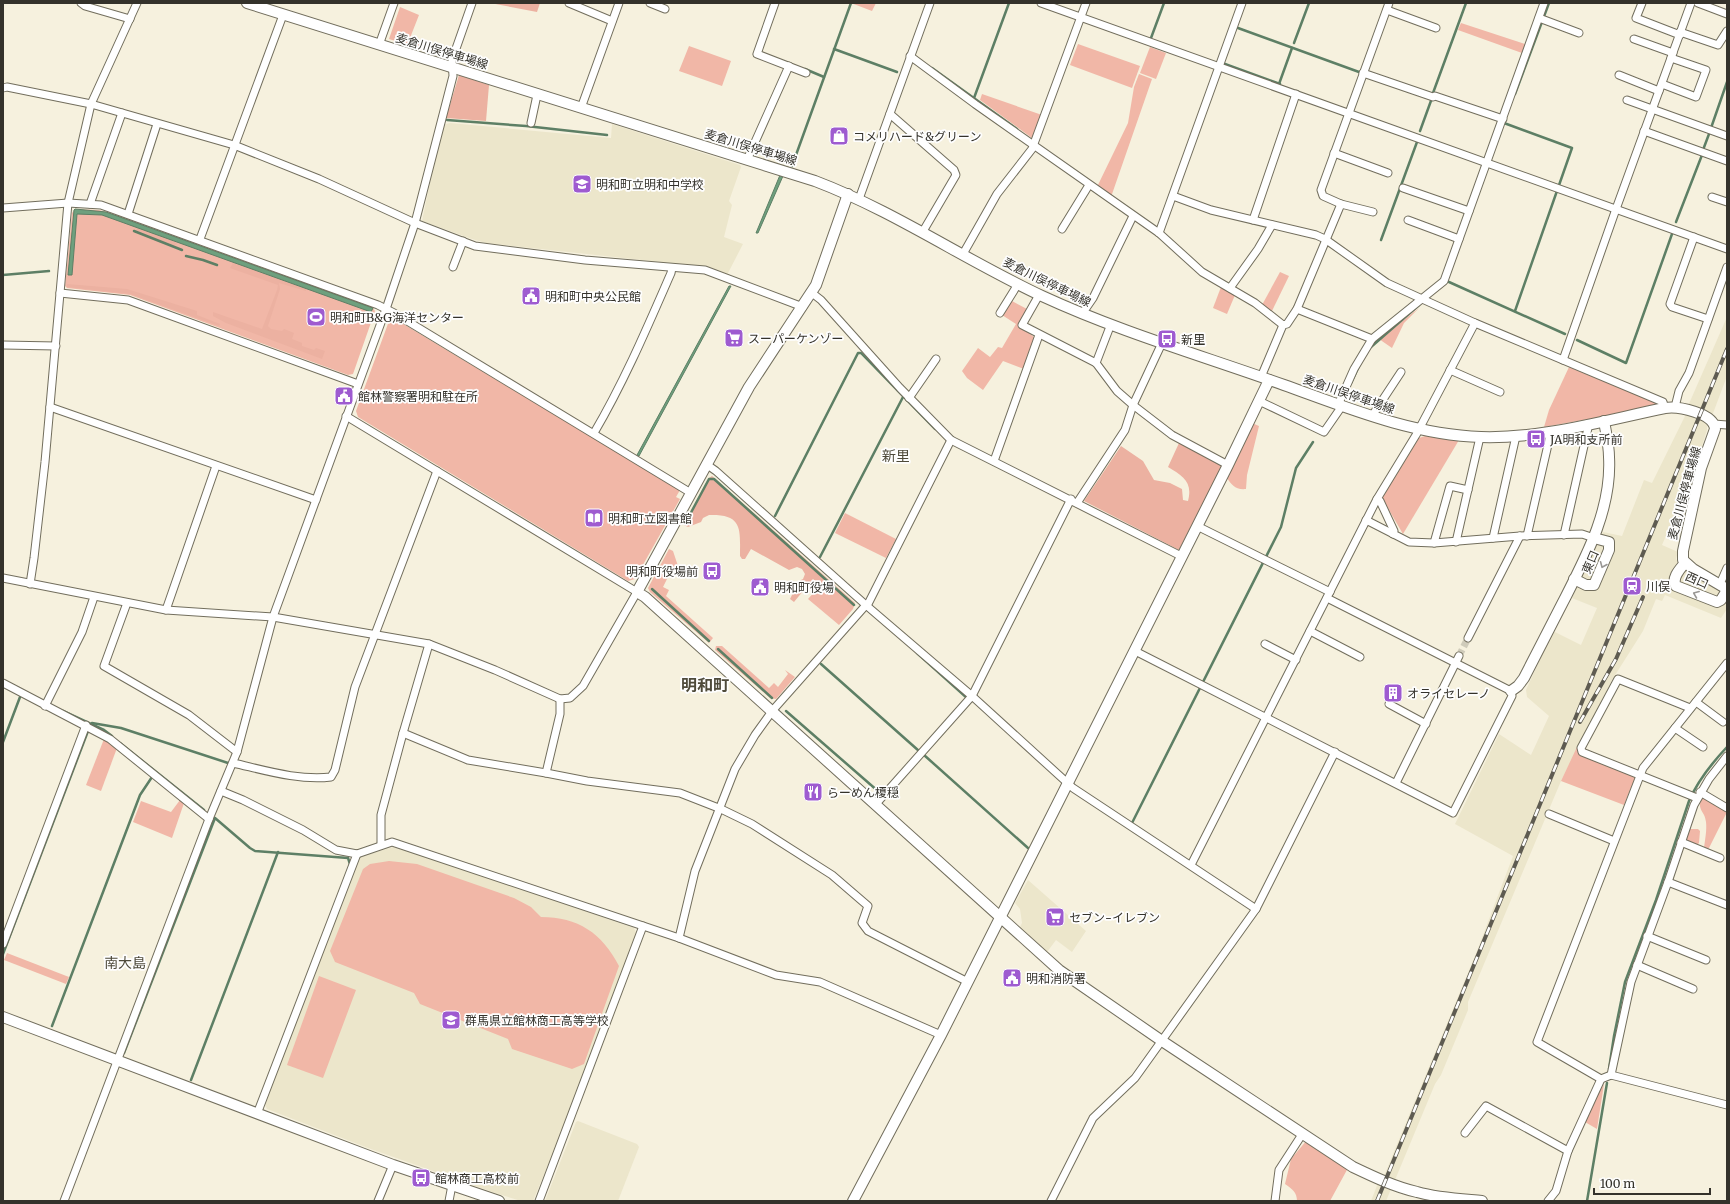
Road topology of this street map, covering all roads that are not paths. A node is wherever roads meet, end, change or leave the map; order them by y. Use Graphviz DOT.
graph roads {
  1 [pos="82,3"];
  2 [pos="137,3"];
  3 [pos="250,3"];
  4 [pos="394,3"];
  5 [pos="472,3"];
  6 [pos="569,3"];
  7 [pos="618,3"];
  8 [pos="650,3"];
  9 [pos="775,3"];
  10 [pos="930,3"];
  11 [pos="1041,3"];
  12 [pos="1086,3"];
  13 [pos="1242,3"];
  14 [pos="1544,3"];
  15 [pos="1642,3"];
  16 [pos="1691,3"];
  17 [pos="1698,3"];
  18 [pos="1388,6"];
  19 [pos="665,9"];
  20 [pos="1727,14"];
  21 [pos="283,15"];
  22 [pos="1081,17"];
  23 [pos="1539,18"];
  24 [pos="130,19"];
  25 [pos="612,21"];
  26 [pos="1436,28"];
  27 [pos="1727,31"];
  28 [pos="1579,33"];
  29 [pos="1680,33"];
  30 [pos="1634,38"];
  31 [pos="379,45"];
  32 [pos="1672,55"];
  33 [pos="910,56"];
  34 [pos="788,66"];
  35 [pos="1219,66"];
  36 [pos="452,68"];
  37 [pos="806,73"];
  38 [pos="1363,73"];
  39 [pos="1619,75"];
  40 [pos="1660,87"];
  41 [pos="3,88"];
  42 [pos="1296,94"];
  43 [pos="537,95"];
  44 [pos="1627,100"];
  45 [pos="91,104"];
  46 [pos="581,108"];
  47 [pos="1652,110"];
  48 [pos="122,113"];
  49 [pos="1348,113"];
  50 [pos="890,114"];
  51 [pos="1503,119"];
  52 [pos="531,123"];
  53 [pos="157,124"];
  54 [pos="1644,131"];
  55 [pos="1727,136"];
  56 [pos="234,145"];
  57 [pos="1034,145"];
  58 [pos="1334,153"];
  59 [pos="747,160"];
  60 [pos="1727,161"];
  61 [pos="1487,163"];
  62 [pos="1388,173"];
  63 [pos="1089,185"];
  64 [pos="1403,188"];
  65 [pos="848,194"];
  66 [pos="1172,196"];
  67 [pos="1712,196"];
  68 [pos="859,199"];
  69 [pos="1727,202"];
  70 [pos="68,203"];
  71 [pos="90,204"];
  72 [pos="1341,204"];
  73 [pos="3,208"];
  74 [pos="1616,209"];
  75 [pos="1469,211"];
  76 [pos="1373,212"];
  77 [pos="128,214"];
  78 [pos="1133,216"];
  79 [pos="1253,220"];
  80 [pos="1408,220"];
  81 [pos="415,223"];
  82 [pos="1272,225"];
  83 [pos="1062,229"];
  84 [pos="922,233"];
  85 [pos="1159,233"];
  86 [pos="1694,237"];
  87 [pos="200,239"];
  88 [pos="1326,239"];
  89 [pos="1459,239"];
  90 [pos="463,242"];
  91 [pos="1727,249"];
  92 [pos="963,254"];
  93 [pos="453,267"];
  94 [pos="1727,267"];
  95 [pos="672,268"];
  96 [pos="1018,284"];
  97 [pos="1230,288"];
  98 [pos="60,293"];
  99 [pos="812,293"];
  100 [pos="1039,295"];
  101 [pos="1421,299"];
  102 [pos="803,307"];
  103 [pos="386,309"];
  104 [pos="1297,309"];
  105 [pos="1000,313"];
  106 [pos="1082,314"];
  107 [pos="1708,319"];
  108 [pos="1475,323"];
  109 [pos="1110,324"];
  110 [pos="1283,325"];
  111 [pos="1038,335"];
  112 [pos="1372,339"];
  113 [pos="1162,343"];
  114 [pos="3,345"];
  115 [pos="56,346"];
  116 [pos="936,359"];
  117 [pos="1563,360"];
  118 [pos="1096,363"];
  119 [pos="1450,370"];
  120 [pos="1401,372"];
  121 [pos="1265,378"];
  122 [pos="358,384"];
  123 [pos="1500,392"];
  124 [pos="908,398"];
  125 [pos="1259,402"];
  126 [pos="1133,405"];
  127 [pos="1340,406"];
  128 [pos="50,407"];
  129 [pos="1670,407"];
  130 [pos="346,416"];
  131 [pos="1372,416"];
  132 [pos="1604,421"];
  133 [pos="1587,424"];
  134 [pos="1714,424"];
  135 [pos="1727,425"];
  136 [pos="1419,429"];
  137 [pos="1550,431"];
  138 [pos="594,433"];
  139 [pos="1516,436"];
  140 [pos="1480,437"];
  141 [pos="951,440"];
  142 [pos="994,462"];
  143 [pos="706,464"];
  144 [pos="1228,465"];
  145 [pos="216,466"];
  146 [pos="438,471"];
  147 [pos="1468,490"];
  148 [pos="691,493"];
  149 [pos="1376,499"];
  150 [pos="316,500"];
  151 [pos="1074,501"];
  152 [pos="1366,520"];
  153 [pos="1197,526"];
  154 [pos="1393,534"];
  155 [pos="1564,535"];
  156 [pos="1524,536"];
  157 [pos="1493,538"];
  158 [pos="1594,538"];
  159 [pos="1456,542"];
  160 [pos="1434,543"];
  161 [pos="1181,556"];
  162 [pos="1686,563"];
  163 [pos="1727,568"];
  164 [pos="3,578"];
  165 [pos="1574,579"];
  166 [pos="30,584"];
  167 [pos="1725,588"];
  168 [pos="637,592"];
  169 [pos="1328,595"];
  170 [pos="94,597"];
  171 [pos="127,603"];
  172 [pos="866,605"];
  173 [pos="166,610"];
  174 [pos="273,617"];
  175 [pos="1310,631"];
  176 [pos="376,634"];
  177 [pos="1468,638"];
  178 [pos="429,644"];
  179 [pos="1265,644"];
  180 [pos="1135,651"];
  181 [pos="1459,656"];
  182 [pos="1360,657"];
  183 [pos="1296,660"];
  184 [pos="1455,663"];
  185 [pos="1727,663"];
  186 [pos="3,683"];
  187 [pos="1511,691"];
  188 [pos="972,696"];
  189 [pos="560,699"];
  190 [pos="1696,702"];
  191 [pos="1389,704"];
  192 [pos="45,706"];
  193 [pos="1690,708"];
  194 [pos="773,710"];
  195 [pos="1266,718"];
  196 [pos="1723,722"];
  197 [pos="1426,724"];
  198 [pos="86,725"];
  199 [pos="1675,728"];
  200 [pos="403,733"];
  201 [pos="1703,748"];
  202 [pos="237,752"];
  203 [pos="1335,752"];
  204 [pos="1727,756"];
  205 [pos="233,763"];
  206 [pos="546,772"];
  207 [pos="1640,775"];
  208 [pos="1068,783"];
  209 [pos="1396,783"];
  210 [pos="221,791"];
  211 [pos="1699,795"];
  212 [pos="876,804"];
  213 [pos="1727,808"];
  214 [pos="721,809"];
  215 [pos="1549,814"];
  216 [pos="209,819"];
  217 [pos="1614,841"];
  218 [pos="1681,842"];
  219 [pos="381,845"];
  220 [pos="357,854"];
  221 [pos="1720,858"];
  222 [pos="1191,865"];
  223 [pos="1668,882"];
  224 [pos="1727,905"];
  225 [pos="1256,909"];
  226 [pos="1001,916"];
  227 [pos="643,926"];
  228 [pos="1648,936"];
  229 [pos="679,938"];
  230 [pos="3,944"];
  231 [pos="1706,960"];
  232 [pos="1637,965"];
  233 [pos="968,982"];
  234 [pos="1693,989"];
  235 [pos="3,1017"];
  236 [pos="942,1035"];
  237 [pos="1162,1041"];
  238 [pos="117,1060"];
  239 [pos="1611,1075"];
  240 [pos="1600,1079"];
  241 [pos="1727,1105"];
  242 [pos="257,1114"];
  243 [pos="1303,1133"];
  244 [pos="1465,1133"];
  245 [pos="1568,1151"];
  246 [pos="394,1165"];
  247 [pos="452,1185"];
  248 [pos="64,1201"];
  249 [pos="378,1201"];
  250 [pos="449,1201"];
  251 [pos="498,1201"];
  252 [pos="539,1201"];
  253 [pos="853,1201"];
  254 [pos="1050,1201"];
  255 [pos="1275,1201"];
  256 [pos="1482,1201"];
  257 [pos="1548,1201"];
  1 -- 24 [label="street"];
  2 -- 24 [label="street"];
  3 -- 21 [label="street, 麦倉川俣停車場線"];
  4 -- 31 [label="street"];
  5 -- 36 [label="street"];
  6 -- 25 [label="street"];
  7 -- 25 [label="street"];
  8 -- 19 [label="street"];
  9 -- 34 [label="street"];
  10 -- 33 [label="street"];
  11 -- 22 [label="street"];
  12 -- 22 [label="street"];
  13 -- 35 [label="street"];
  14 -- 23 [label="street"];
  15 -- 29 [label="street"];
  16 -- 29 [label="street"];
  17 -- 20 [label="street"];
  18 -- 26 [label="street"];
  18 -- 38 [label="street"];
  21 -- 31 [label="street, 麦倉川俣停車場線"];
  21 -- 56 [label="street"];
  22 -- 35 [label="street"];
  22 -- 57 [label="street"];
  23 -- 28 [label="street"];
  23 -- 51 [label="street"];
  24 -- 45 [label="street"];
  25 -- 46 [label="street"];
  27 -- 29 [label="street"];
  29 -- 32 [label="street"];
  30 -- 32 [label="street"];
  31 -- 36 [label="street, 麦倉川俣停車場線"];
  32 -- 40 [label="street"];
  32 -- 40 [label="street"];
  33 -- 50 [label="street"];
  33 -- 57 [label="street"];
  34 -- 37 [label="street"];
  34 -- 59 [label="street"];
  35 -- 42 [label="street"];
  35 -- 66 [label="street"];
  36 -- 43 [label="street, 麦倉川俣停車場線"];
  36 -- 81 [label="street"];
  38 -- 49 [label="street"];
  38 -- 51 [label="street"];
  39 -- 40 [label="street"];
  40 -- 47 [label="street"];
  41 -- 45 [label="street"];
  42 -- 49 [label="street"];
  42 -- 79 [label="street"];
  43 -- 46 [label="street, 麦倉川俣停車場線"];
  43 -- 52 [label="street"];
  44 -- 47 [label="street"];
  45 -- 48 [label="street"];
  45 -- 70 [label="street"];
  46 -- 59 [label="street, 麦倉川俣停車場線"];
  47 -- 54 [label="street"];
  47 -- 55 [label="street"];
  48 -- 53 [label="street"];
  48 -- 71 [label="street"];
  49 -- 58 [label="street"];
  49 -- 61 [label="street"];
  50 -- 68 [label="street"];
  50 -- 84 [label="street"];
  51 -- 61 [label="street"];
  53 -- 56 [label="street"];
  53 -- 77 [label="street"];
  54 -- 60 [label="street"];
  54 -- 74 [label="street"];
  56 -- 81 [label="street"];
  56 -- 87 [label="street"];
  57 -- 63 [label="street"];
  57 -- 92 [label="street"];
  58 -- 62 [label="street"];
  58 -- 72 [label="street"];
  59 -- 65 [label="street, 麦倉川俣停車場線"];
  61 -- 74 [label="street"];
  61 -- 75 [label="street"];
  63 -- 78 [label="street"];
  63 -- 83 [label="street"];
  64 -- 75 [label="street"];
  65 -- 68 [label="street, 麦倉川俣停車場線"];
  65 -- 99 [label="street"];
  66 -- 79 [label="street"];
  66 -- 85 [label="street"];
  67 -- 69 [label="street"];
  68 -- 84 [label="street, 麦倉川俣停車場線"];
  70 -- 71 [label="street"];
  70 -- 73 [label="street"];
  70 -- 98 [label="street"];
  71 -- 77 [label="street"];
  72 -- 76 [label="street"];
  72 -- 88 [label="street"];
  74 -- 86 [label="street"];
  74 -- 117 [label="street"];
  75 -- 89 [label="street"];
  77 -- 87 [label="street"];
  78 -- 85 [label="street"];
  78 -- 106 [label="street"];
  79 -- 82 [label="street"];
  80 -- 89 [label="street"];
  81 -- 90 [label="street"];
  81 -- 103 [label="street"];
  82 -- 88 [label="street"];
  82 -- 97 [label="street"];
  84 -- 92 [label="street, 麦倉川俣停車場線"];
  85 -- 97 [label="street"];
  86 -- 91 [label="street"];
  86 -- 107 [label="street"];
  87 -- 103 [label="street"];
  88 -- 101 [label="street"];
  88 -- 104 [label="street"];
  89 -- 101 [label="street"];
  90 -- 93 [label="street"];
  90 -- 95 [label="street"];
  92 -- 96 [label="street, 麦倉川俣停車場線"];
  94 -- 107 [label="street"];
  95 -- 102 [label="street"];
  95 -- 138 [label="street"];
  96 -- 100 [label="street, 麦倉川俣停車場線"];
  96 -- 105 [label="street"];
  97 -- 110 [label="street"];
  98 -- 115 [label="street"];
  98 -- 122 [label="street"];
  99 -- 102 [label="street"];
  99 -- 124 [label="street"];
  100 -- 106 [label="street, 麦倉川俣停車場線"];
  100 -- 111 [label="street"];
  101 -- 108 [label="street"];
  101 -- 112 [label="street"];
  102 -- 143 [label="street"];
  103 -- 122 [label="street"];
  103 -- 138 [label="street"];
  104 -- 110 [label="street"];
  104 -- 112 [label="street"];
  106 -- 109 [label="street, 麦倉川俣停車場線"];
  107 -- 129 [label="street"];
  108 -- 117 [label="street"];
  108 -- 119 [label="street"];
  109 -- 113 [label="street, 麦倉川俣停車場線"];
  109 -- 118 [label="street"];
  110 -- 121 [label="street"];
  111 -- 118 [label="street"];
  111 -- 142 [label="street"];
  112 -- 127 [label="street"];
  113 -- 121 [label="street, 麦倉川俣停車場線"];
  113 -- 126 [label="street"];
  114 -- 115 [label="street"];
  115 -- 128 [label="street"];
  116 -- 124 [label="street"];
  117 -- 129 [label="street"];
  118 -- 126 [label="street"];
  119 -- 123 [label="street"];
  119 -- 136 [label="street"];
  120 -- 131 [label="street"];
  121 -- 125 [label="street"];
  121 -- 127 [label="street, 麦倉川俣停車場線"];
  122 -- 130 [label="street"];
  124 -- 141 [label="street"];
  125 -- 127 [label="street"];
  125 -- 144 [label="street"];
  126 -- 144 [label="street"];
  126 -- 151 [label="street"];
  127 -- 131 [label="street, 麦倉川俣停車場線"];
  128 -- 145 [label="street"];
  128 -- 166 [label="street"];
  129 -- 132 [label="street, 麦倉川俣停車場線"];
  129 -- 134 [label="street, 麦倉川俣停車場線"];
  130 -- 146 [label="street"];
  130 -- 150 [label="street"];
  131 -- 136 [label="street, 麦倉川俣停車場線"];
  132 -- 133 [label="street, 麦倉川俣停車場線"];
  132 -- 158 [label="street"];
  133 -- 137 [label="street, 麦倉川俣停車場線"];
  133 -- 155 [label="street"];
  134 -- 135 [label="street"];
  134 -- 162 [label="street, 麦倉川俣停車場線"];
  136 -- 140 [label="street, 麦倉川俣停車場線"];
  136 -- 149 [label="street"];
  137 -- 139 [label="street, 麦倉川俣停車場線"];
  137 -- 156 [label="street"];
  138 -- 148 [label="street"];
  139 -- 140 [label="street, 麦倉川俣停車場線"];
  139 -- 157 [label="street"];
  140 -- 147 [label="street"];
  141 -- 142 [label="street"];
  141 -- 172 [label="street"];
  142 -- 151 [label="street"];
  143 -- 148 [label="street"];
  143 -- 172 [label="street"];
  144 -- 153 [label="street"];
  145 -- 150 [label="street"];
  145 -- 173 [label="street"];
  146 -- 168 [label="street"];
  146 -- 176 [label="street"];
  147 -- 159 [label="street"];
  147 -- 160 [label="street"];
  148 -- 168 [label="street"];
  149 -- 152 [label="street"];
  149 -- 154 [label="street"];
  150 -- 174 [label="street"];
  151 -- 161 [label="street"];
  151 -- 188 [label="street"];
  152 -- 154 [label="street"];
  152 -- 169 [label="street"];
  153 -- 161 [label="street"];
  153 -- 169 [label="street"];
  154 -- 160 [label="street"];
  155 -- 156 [label="street"];
  155 -- 158 [label="street"];
  156 -- 157 [label="street"];
  156 -- 177 [label="street"];
  157 -- 159 [label="street"];
  158 -- 165 [label="street"];
  158 -- 165 [label="street, 東口, one-way"];
  159 -- 160 [label="street"];
  161 -- 180 [label="street"];
  162 -- 167 [label="street"];
  167 -- 162 [label="street, 西口, one-way"];
  163 -- 167 [label="street"];
  164 -- 166 [label="street"];
  165 -- 187 [label="street"];
  166 -- 170 [label="street"];
  168 -- 189 [label="street"];
  168 -- 194 [label="street"];
  169 -- 175 [label="street"];
  169 -- 184 [label="street"];
  170 -- 171 [label="street"];
  170 -- 192 [label="street"];
  171 -- 173 [label="street"];
  171 -- 202 [label="street"];
  172 -- 188 [label="street"];
  172 -- 194 [label="street"];
  173 -- 174 [label="street"];
  174 -- 176 [label="street"];
  174 -- 202 [label="street"];
  175 -- 182 [label="street"];
  175 -- 183 [label="street"];
  176 -- 178 [label="street"];
  176 -- 205 [label="street"];
  178 -- 189 [label="street"];
  178 -- 200 [label="street"];
  179 -- 183 [label="street"];
  180 -- 195 [label="street"];
  180 -- 208 [label="street"];
  181 -- 184 [label="street"];
  183 -- 195 [label="street"];
  184 -- 187 [label="street"];
  184 -- 197 [label="street"];
  185 -- 190 [label="street"];
  186 -- 192 [label="street"];
  187 -- 209 [label="street"];
  188 -- 208 [label="street"];
  188 -- 212 [label="street"];
  189 -- 206 [label="street"];
  190 -- 193 [label="street"];
  190 -- 196 [label="street"];
  191 -- 197 [label="street"];
  192 -- 198 [label="street"];
  193 -- 199 [label="street"];
  193 -- 207 [label="street"];
  194 -- 212 [label="street"];
  194 -- 214 [label="street"];
  195 -- 203 [label="street"];
  195 -- 222 [label="street"];
  197 -- 209 [label="street"];
  198 -- 216 [label="street"];
  198 -- 230 [label="street"];
  199 -- 201 [label="street"];
  199 -- 207 [label="street"];
  200 -- 206 [label="street"];
  200 -- 219 [label="street"];
  202 -- 205 [label="street"];
  203 -- 209 [label="street"];
  203 -- 225 [label="street"];
  204 -- 211 [label="street"];
  205 -- 210 [label="street"];
  206 -- 214 [label="street"];
  207 -- 211 [label="street"];
  207 -- 217 [label="street"];
  208 -- 222 [label="street"];
  208 -- 226 [label="street"];
  210 -- 216 [label="street"];
  210 -- 220 [label="street"];
  211 -- 213 [label="street"];
  211 -- 218 [label="street"];
  212 -- 226 [label="street"];
  214 -- 229 [label="street"];
  214 -- 233 [label="street"];
  215 -- 217 [label="street"];
  216 -- 238 [label="street"];
  217 -- 240 [label="street"];
  218 -- 221 [label="street"];
  218 -- 223 [label="street"];
  219 -- 220 [label="street"];
  219 -- 227 [label="street"];
  220 -- 242 [label="street"];
  222 -- 225 [label="street"];
  223 -- 224 [label="street"];
  223 -- 228 [label="street"];
  225 -- 237 [label="street"];
  226 -- 233 [label="street"];
  226 -- 237 [label="street"];
  227 -- 229 [label="street"];
  227 -- 252 [label="street"];
  228 -- 231 [label="street"];
  228 -- 232 [label="street"];
  229 -- 236 [label="street"];
  232 -- 234 [label="street"];
  232 -- 239 [label="street"];
  233 -- 236 [label="street"];
  235 -- 238 [label="street"];
  236 -- 253 [label="street"];
  237 -- 243 [label="street"];
  237 -- 254 [label="street"];
  238 -- 242 [label="street"];
  238 -- 248 [label="street"];
  239 -- 240 [label="street"];
  239 -- 241 [label="street"];
  240 -- 245 [label="street"];
  242 -- 246 [label="street"];
  243 -- 255 [label="street"];
  243 -- 256 [label="street"];
  244 -- 245 [label="street"];
  245 -- 257 [label="street"];
  246 -- 247 [label="street"];
  246 -- 249 [label="street"];
  247 -- 250 [label="street"];
  247 -- 251 [label="street"];
}
